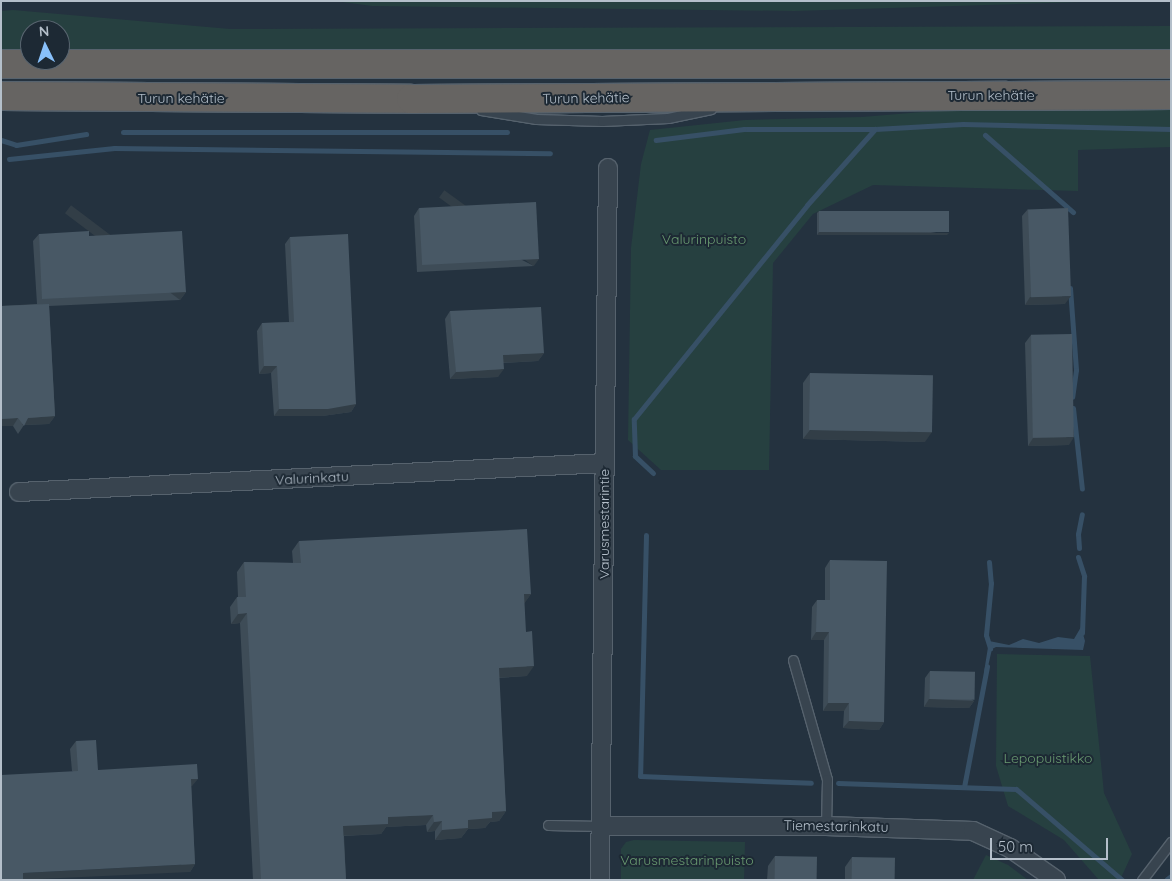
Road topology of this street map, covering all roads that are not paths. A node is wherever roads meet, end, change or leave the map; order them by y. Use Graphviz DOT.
graph roads {
  1 [pos="1,64"];
  2 [pos="1171,64"];
  3 [pos="1112,79"];
  4 [pos="1171,95"];
  5 [pos="1,96"];
  6 [pos="608,168"];
  7 [pos="604,463"];
  8 [pos="19,492"];
  9 [pos="794,660"];
  10 [pos="548,825"];
  11 [pos="602,826"];
  12 [pos="826,826"];
  13 [pos="1171,842"];
  14 [pos="600,880"];
  15 [pos="1056,880"];
  16 [pos="1142,880"];
  1 -- 3 [label="highway, Turun kehätie"];
  2 -- 3 [label="highway, Turun kehätie"];
  3 -- 4 [label="highway, Turun kehätie"];
  3 -- 5 [label="highway, Turun kehätie"];
  6 -- 7 [label="street, Varusmestarintie"];
  7 -- 8 [label="street, Valurinkatu"];
  7 -- 11 [label="street, Varusmestarintie"];
  9 -- 12 [label="lane"];
  10 -- 11 [label="lane"];
  11 -- 12 [label="street, Tiemestarinkatu"];
  11 -- 14 [label="street, Varusmestarintie"];
  12 -- 15 [label="street, Tiemestarinkatu"];
  13 -- 16 [label="lane"];
}
